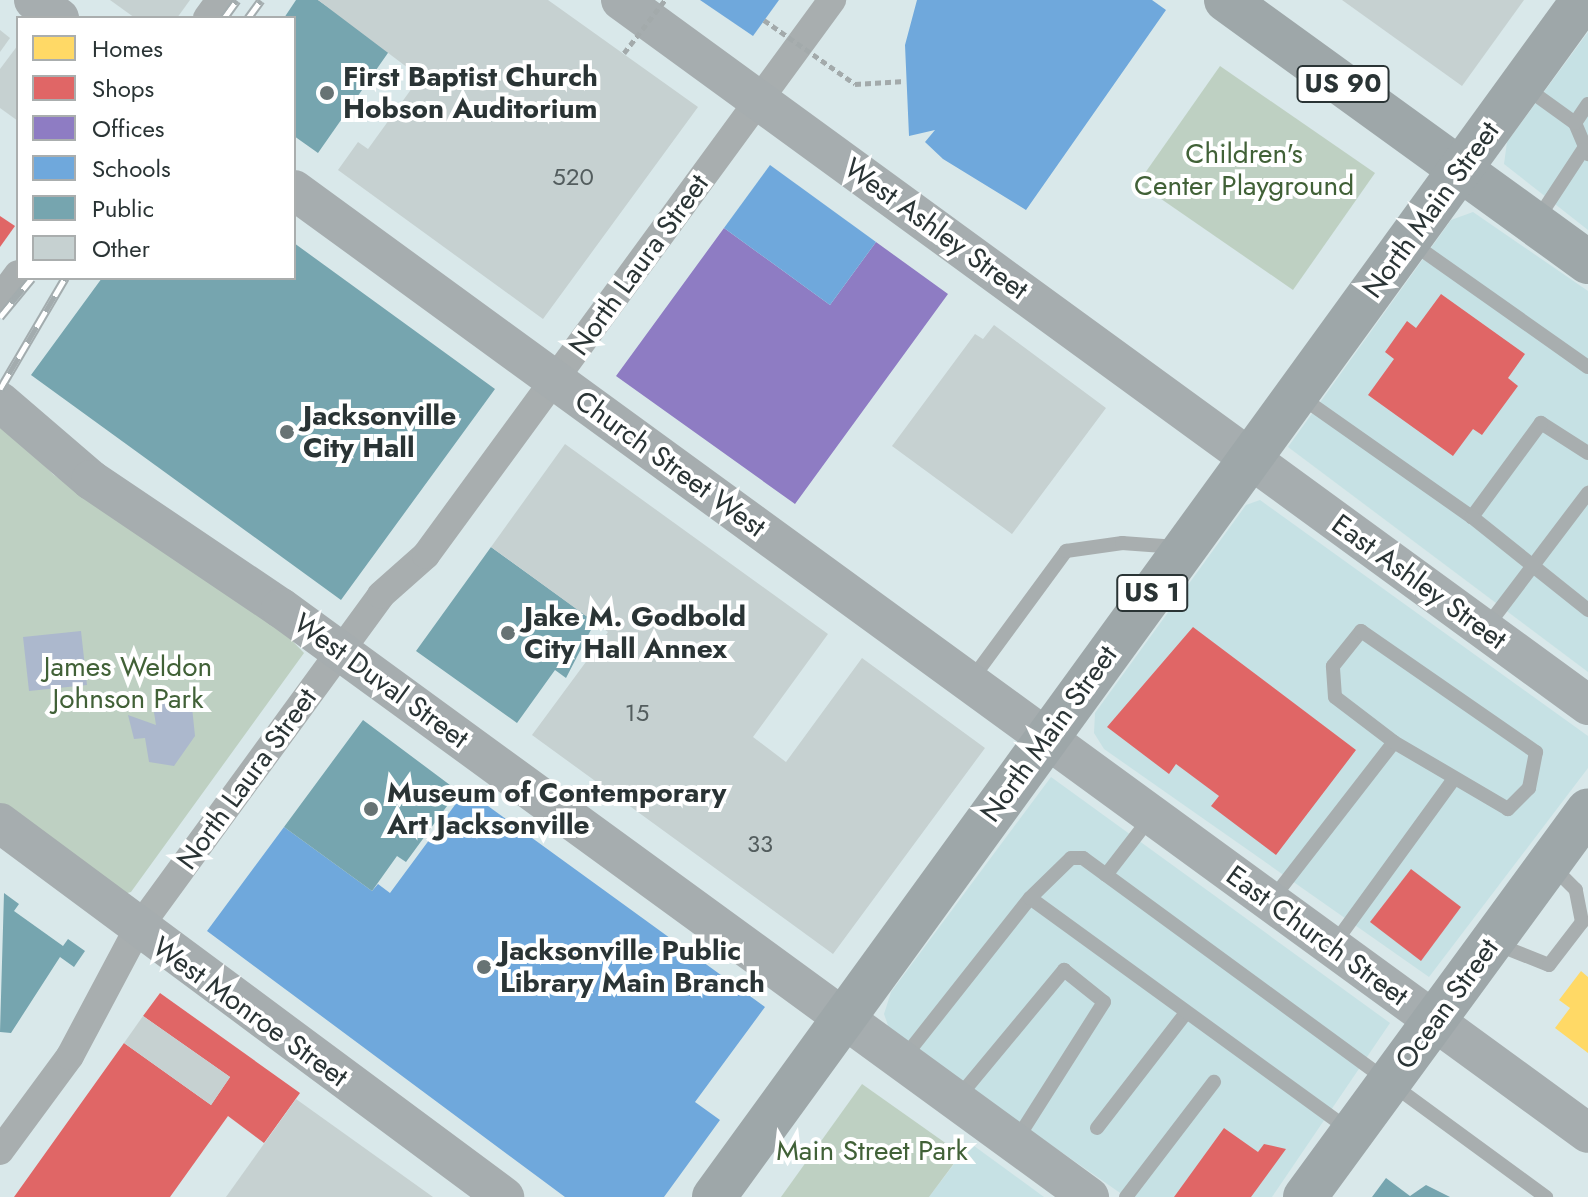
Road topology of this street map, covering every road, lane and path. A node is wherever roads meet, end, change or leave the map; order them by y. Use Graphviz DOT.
graph roads {
  1 [pos="34,0"];
  2 [pos="621,0"];
  3 [pos="665,0"];
  4 [pos="832,0"];
  5 [pos="1226,0"];
  6 [pos="1583,0"];
  7 [pos="56,16"];
  8 [pos="764,20"];
  9 [pos="624,53"];
  10 [pos="905,81"];
  11 [pos="1521,85"];
  12 [pos="758,100"];
  13 [pos="1588,104"];
  14 [pos="1575,123"];
  15 [pos="1586,152"];
  16 [pos="1460,169"];
  17 [pos="296,191"];
  18 [pos="1535,223"];
  19 [pos="1409,241"];
  20 [pos="1588,262"];
  21 [pos="16,277"];
  22 [pos="0,298"];
  23 [pos="1588,367"];
  24 [pos="555,380"];
  25 [pos="1297,394"];
  26 [pos="0,402"];
  27 [pos="1588,453"];
  28 [pos="1251,459"];
  29 [pos="1588,493"];
  30 [pos="1472,517"];
  31 [pos="1185,548"];
  32 [pos="1536,563"];
  33 [pos="1588,610"];
  34 [pos="1485,629"];
  35 [pos="340,651"];
  36 [pos="969,682"];
  37 [pos="1588,705"];
  38 [pos="1046,738"];
  39 [pos="1394,742"];
  40 [pos="1454,779"];
  41 [pos="1588,811"];
  42 [pos="1152,816"];
  43 [pos="0,823"];
  44 [pos="1549,864"];
  45 [pos="1106,875"];
  46 [pos="1030,898"];
  47 [pos="1270,902"];
  48 [pos="137,930"];
  49 [pos="1493,942"];
  50 [pos="1332,947"];
  51 [pos="1186,1013"];
  52 [pos="842,1017"];
  53 [pos="1434,1021"];
  54 [pos="902,1061"];
  55 [pos="1214,1082"];
  56 [pos="1390,1082"];
  57 [pos="956,1100"];
  58 [pos="1097,1128"];
  59 [pos="1352,1132"];
  60 [pos="1588,1133"];
  61 [pos="1016,1143"];
  62 [pos="0,1151"];
  63 [pos="504,1197"];
  64 [pos="714,1197"];
  65 [pos="1089,1197"];
  66 [pos="1126,1197"];
  67 [pos="1305,1197"];
  68 [pos="1546,1197"];
  1 -- 7 [label="street"];
  2 -- 12 [label="street, West Ashley Street"];
  3 -- 9 [label="path, bridge"];
  4 -- 12 [label="street, North Laura Street"];
  5 -- 16 [label="main road, US 90"];
  6 -- 11 [label="main road, North Main Street / US 1"];
  8 -- 10 [label="path, bridge"];
  11 -- 14 [label="lane"];
  11 -- 16 [label="main road, North Main Street / US 1"];
  12 -- 24 [label="street, North Laura Street"];
  12 -- 28 [label="street, West Ashley Street"];
  13 -- 14 [label="lane"];
  14 -- 15 [label="lane"];
  15 -- 18 [label="lane"];
  16 -- 18 [label="main road, US 90"];
  16 -- 19 [label="main road, North Main Street / US 1"];
  17 -- 24 [label="street, Church Street West"];
  18 -- 20 [label="main road, US 90"];
  19 -- 23 [label="lane"];
  19 -- 25 [label="main road, North Main Street / US 1"];
  21 -- 22 [label="street"];
  24 -- 35 [label="street, North Laura Street"];
  24 -- 36 [label="street, Church Street West"];
  25 -- 28 [label="main road, North Main Street / US 1"];
  25 -- 30 [label="lane"];
  26 -- 35 [label="street, West Duval Street"];
  27 -- 30 [label="lane"];
  28 -- 31 [label="main road, North Main Street / US 1"];
  28 -- 34 [label="street, East Ashley Street"];
  29 -- 32 [label="lane"];
  30 -- 32 [label="lane"];
  31 -- 36 [label="lane"];
  31 -- 38 [label="main road, North Main Street / US 1"];
  32 -- 33 [label="lane"];
  32 -- 34 [label="lane"];
  34 -- 37 [label="street, East Ashley Street"];
  35 -- 48 [label="street, North Laura Street"];
  35 -- 52 [label="street, West Duval Street"];
  36 -- 38 [label="street, Church Street West"];
  38 -- 42 [label="street, East Church Street"];
  38 -- 52 [label="main road, North Main Street / US 1"];
  39 -- 40 [label="lane"];
  39 -- 40 [label="lane"];
  39 -- 47 [label="lane"];
  40 -- 50 [label="lane"];
  41 -- 44 [label="main road, Ocean Street"];
  42 -- 45 [label="lane"];
  42 -- 47 [label="street, East Church Street"];
  43 -- 48 [label="street, West Monroe Street"];
  44 -- 49 [label="main road, Ocean Street"];
  44 -- 49 [label="lane"];
  45 -- 46 [label="lane"];
  45 -- 56 [label="lane"];
  46 -- 51 [label="lane"];
  46 -- 54 [label="lane"];
  47 -- 50 [label="street, East Church Street"];
  48 -- 62 [label="street, North Laura Street"];
  48 -- 63 [label="street, West Monroe Street"];
  49 -- 53 [label="main road, Ocean Street"];
  50 -- 53 [label="street, East Church Street"];
  51 -- 58 [label="lane"];
  51 -- 59 [label="lane"];
  52 -- 54 [label="street, West Duval Street"];
  52 -- 64 [label="main road, North Main Street / US 1"];
  53 -- 56 [label="main road, Ocean Street"];
  53 -- 60 [label="street, East Church Street"];
  54 -- 57 [label="street, West Duval Street"];
  55 -- 66 [label="lane"];
  56 -- 59 [label="main road, Ocean Street"];
  56 -- 68 [label="lane"];
  57 -- 61 [label="street, West Duval Street"];
  57 -- 61 [label="lane"];
  59 -- 67 [label="main road, Ocean Street"];
  61 -- 65 [label="street, West Duval Street"];
}
